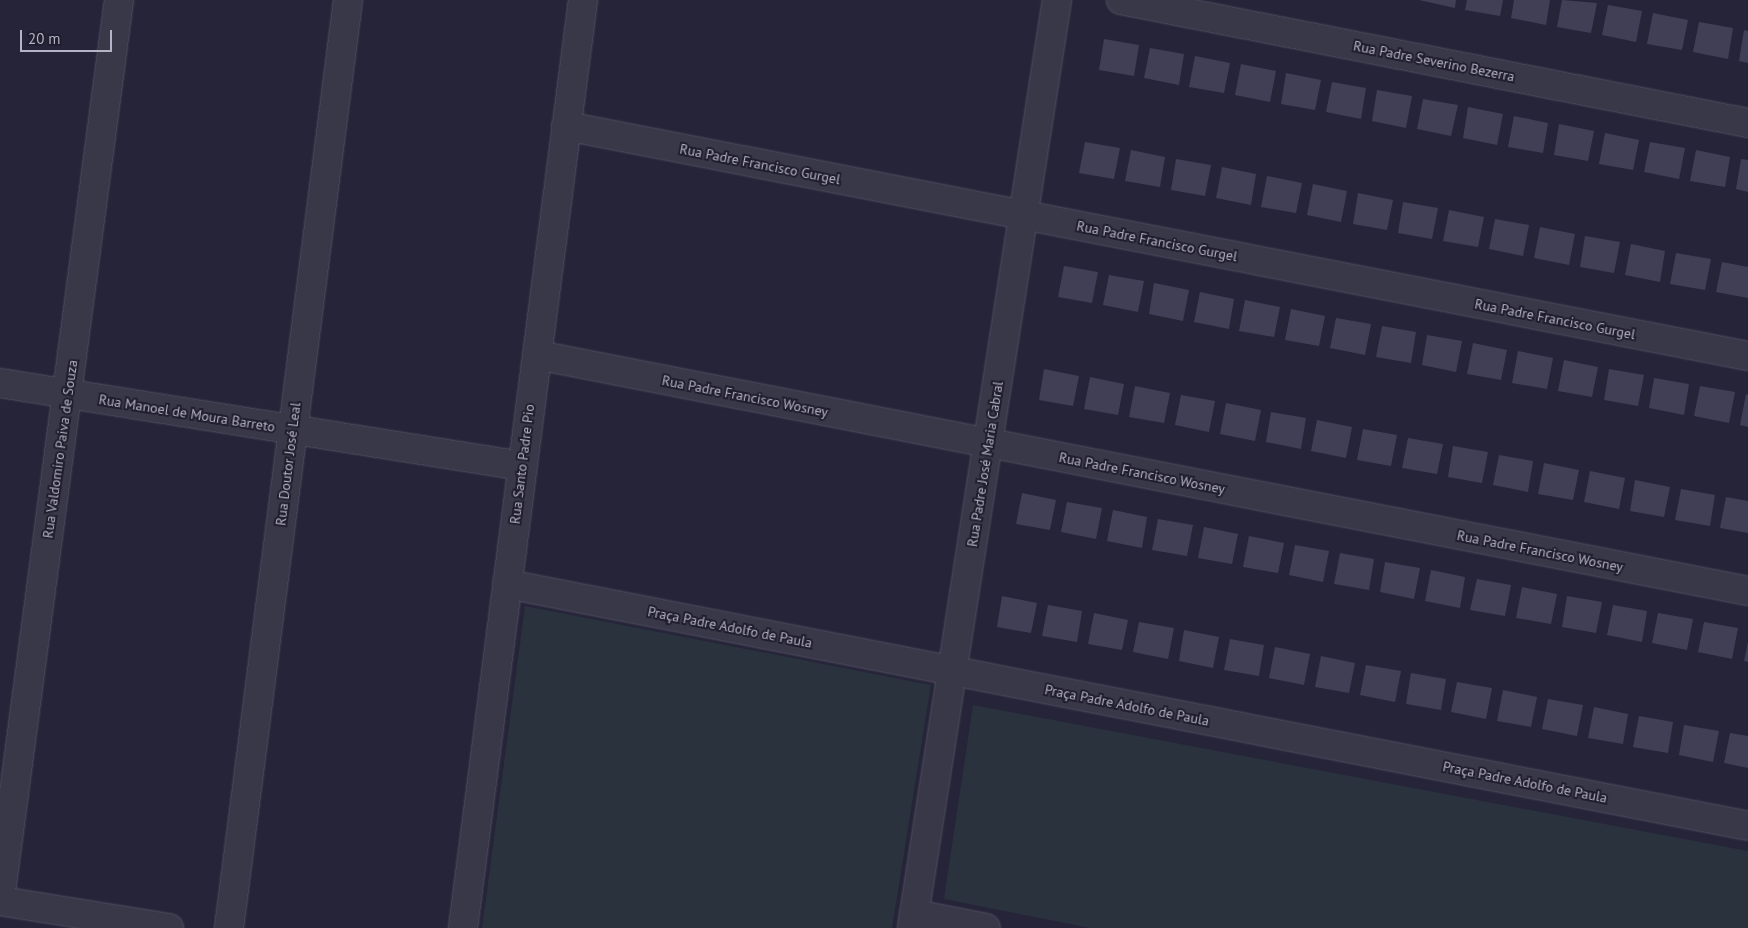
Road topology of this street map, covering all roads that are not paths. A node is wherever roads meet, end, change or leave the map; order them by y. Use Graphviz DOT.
graph roads {
  1 [pos="120,0"];
  2 [pos="348,0"];
  3 [pos="583,0"];
  4 [pos="1057,0"];
  5 [pos="1120,0"];
  6 [pos="1748,123"];
  7 [pos="566,126"];
  8 [pos="1024,215"];
  9 [pos="537,355"];
  10 [pos="1748,356"];
  11 [pos="0,383"];
  12 [pos="67,394"];
  13 [pos="293,430"];
  14 [pos="988,443"];
  15 [pos="522,466"];
  16 [pos="507,584"];
  17 [pos="1748,591"];
  18 [pos="951,671"];
  19 [pos="1748,826"];
  20 [pos="0,900"];
  21 [pos="913,921"];
  22 [pos="169,928"];
  23 [pos="229,928"];
  24 [pos="463,928"];
  25 [pos="986,928"];
  1 -- 12 [label="street, Rua Valdomiro Paiva de Souza"];
  2 -- 13 [label="street, Rua Doutor José Leal"];
  3 -- 7 [label="street, Rua Santo Padre Pio"];
  4 -- 8 [label="street, Rua Padre José Maria Cabral"];
  5 -- 6 [label="street, Rua Padre Severino Bezerra"];
  7 -- 8 [label="street, Rua Padre Francisco Gurgel"];
  7 -- 9 [label="street, Rua Santo Padre Pio"];
  8 -- 10 [label="street, Rua Padre Francisco Gurgel"];
  8 -- 14 [label="street, Rua Padre José Maria Cabral"];
  9 -- 14 [label="street, Rua Padre Francisco Wosney"];
  9 -- 15 [label="street, Rua Santo Padre Pio"];
  11 -- 12 [label="street, Rua Manoel de Moura Barreto"];
  12 -- 13 [label="street, Rua Manoel de Moura Barreto"];
  12 -- 20 [label="street, Rua Valdomiro Paiva de Souza"];
  13 -- 15 [label="street, Rua Manoel de Moura Barreto"];
  13 -- 23 [label="street, Rua Doutor José Leal"];
  14 -- 17 [label="street, Rua Padre Francisco Wosney"];
  14 -- 18 [label="street, Rua Padre José Maria Cabral"];
  15 -- 16 [label="street, Rua Santo Padre Pio"];
  16 -- 18 [label="street, Praça Padre Adolfo de Paula"];
  16 -- 24 [label="street, Rua Santo Padre Pio"];
  18 -- 19 [label="street, Praça Padre Adolfo de Paula"];
  18 -- 21 [label="street, Rua Padre José Maria Cabral"];
  20 -- 22 [label="street"];
  21 -- 25 [label="street"];
}
